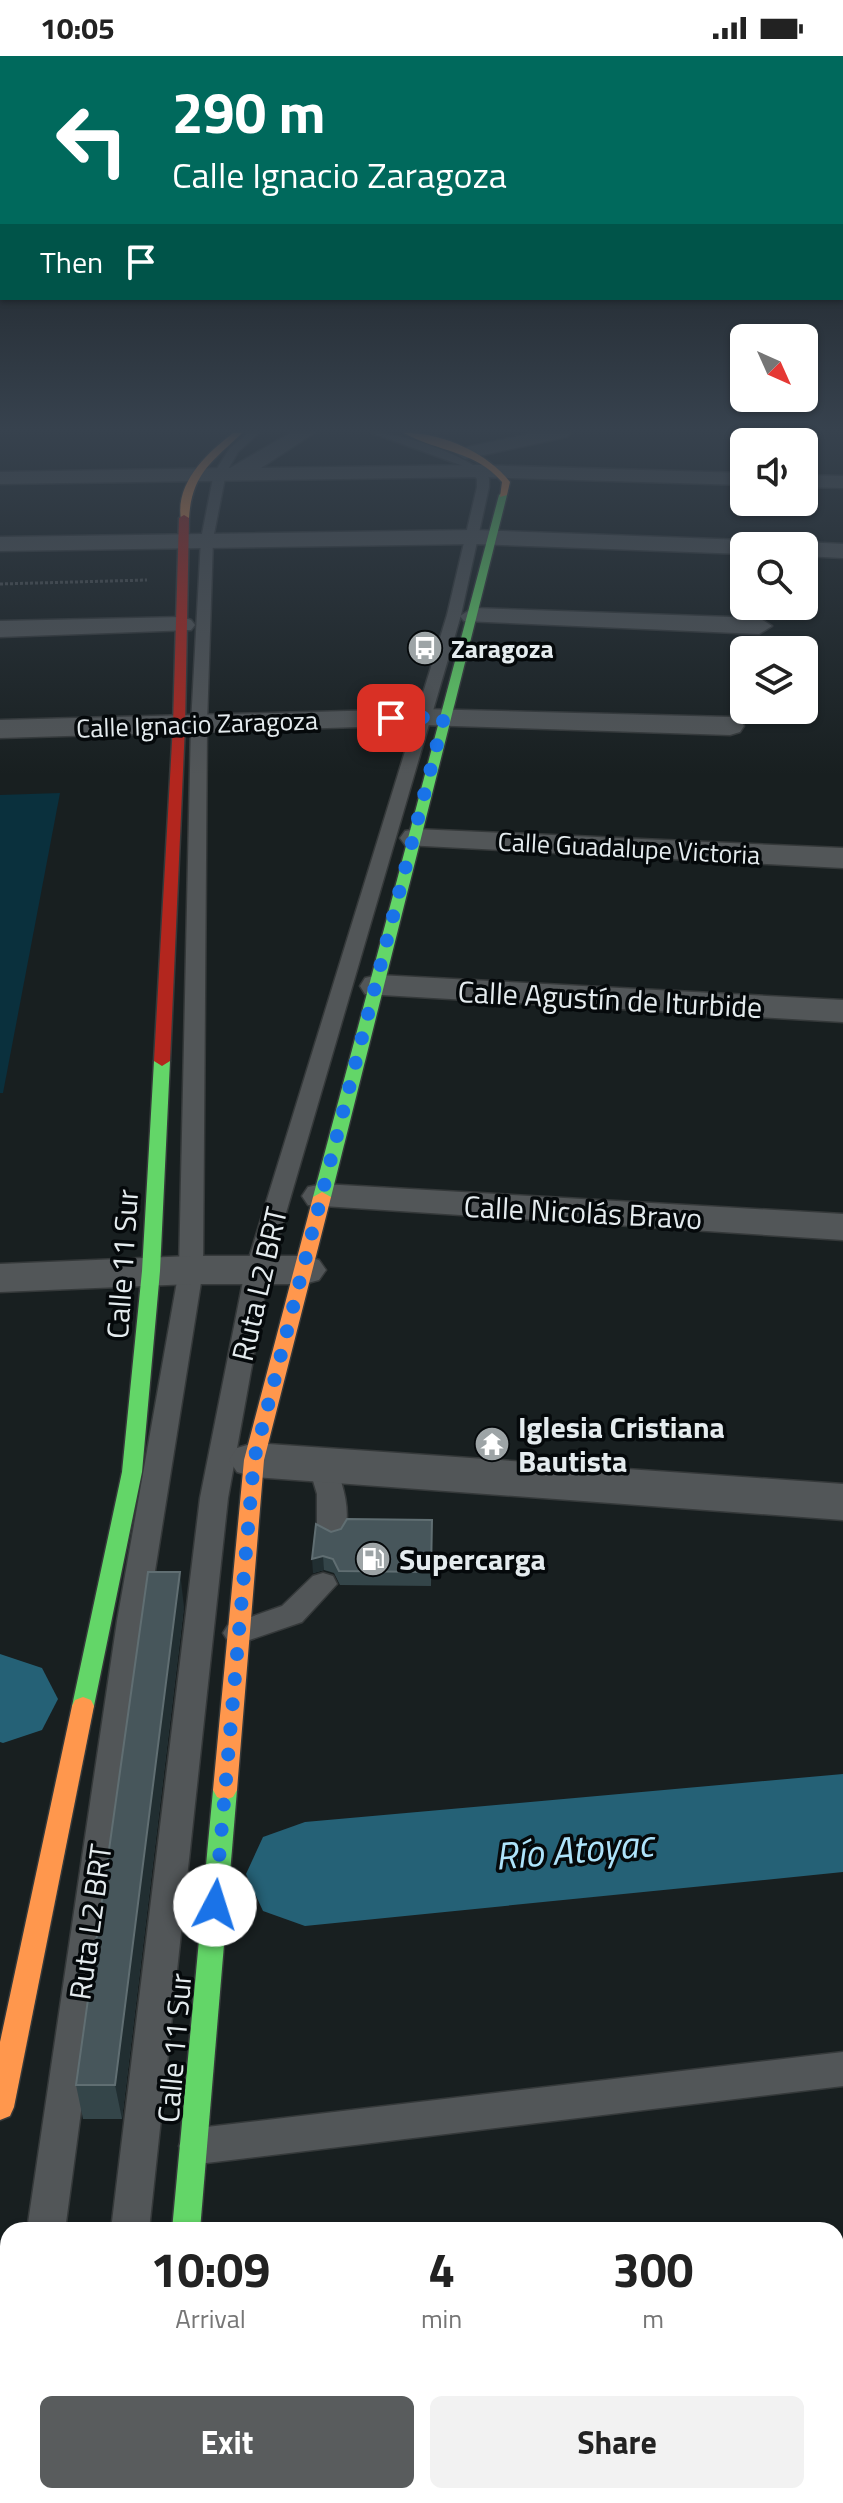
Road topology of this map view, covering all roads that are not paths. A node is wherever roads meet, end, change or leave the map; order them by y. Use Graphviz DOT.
graph roads {
  1 [pos="193,547"];
  2 [pos="196,547"];
  3 [pos="480,547"];
  4 [pos="482,547"];
  5 [pos="818,550"];
  6 [pos="843,551"];
  7 [pos="473,616"];
  8 [pos="182,625"];
  9 [pos="759,626"];
  10 [pos="0,629"];
  11 [pos="433,717"];
  12 [pos="189,725"];
  13 [pos="730,726"];
  14 [pos="0,729"];
  15 [pos="416,838"];
  16 [pos="843,858"];
  17 [pos="378,986"];
  18 [pos="843,1011"];
  19 [pos="323,1196"];
  20 [pos="843,1227"];
  21 [pos="304,1270"];
  22 [pos="171,1271"];
  23 [pos="257,1271"];
  24 [pos="0,1278"];
  25 [pos="254,1460"];
  26 [pos="321,1464"];
  27 [pos="843,1502"];
  28 [pos="331,1533"];
  29 [pos="323,1584"];
  30 [pos="238,1633"];
  31 [pos="843,2069"];
  32 [pos="0,2107"];
  33 [pos="194,2147"];
  34 [pos="47,2222"];
  35 [pos="131,2222"];
  36 [pos="187,2222"];
  1 -- 8 [label="main road, Calle 11 Sur"];
  2 -- 12 [label="lane, Ruta L2 BRT"];
  3 -- 11 [label="lane, Ruta L2 BRT"];
  4 -- 7 [label="main road, Calle 11 Sur"];
  5 -- 6 [label="street"];
  7 -- 9 [label="street"];
  7 -- 11 [label="main road, Calle 11 Sur"];
  8 -- 10 [label="street"];
  8 -- 12 [label="main road, Calle 11 Sur"];
  11 -- 12 [label="street, Calle Ignacio Zaragoza"];
  11 -- 13 [label="street, Calle Ignacio Zaragoza"];
  11 -- 15 [label="main road, Calle 11 Sur"];
  11 -- 23 [label="lane, Ruta L2 BRT"];
  12 -- 14 [label="street, Calle Ignacio Zaragoza"];
  12 -- 22 [label="lane, Ruta L2 BRT"];
  12 -- 22 [label="main road, Calle 11 Sur"];
  15 -- 16 [label="street, Calle Guadalupe Victoria"];
  15 -- 17 [label="main road, Calle 11 Sur"];
  17 -- 18 [label="street, Calle Agustín de Iturbide"];
  17 -- 19 [label="main road, Calle 11 Sur"];
  19 -- 20 [label="street, Calle Nicolás Bravo"];
  19 -- 21 [label="main road, Calle 11 Sur"];
  21 -- 23 [label="street"];
  21 -- 25 [label="main road, Calle 11 Sur"];
  22 -- 23 [label="street"];
  22 -- 24 [label="street"];
  22 -- 32 [label="main road, Calle 11 Sur"];
  22 -- 34 [label="lane, Ruta L2 BRT"];
  23 -- 35 [label="lane, Ruta L2 BRT"];
  25 -- 26 [label="street"];
  25 -- 30 [label="main road, Calle 11 Sur"];
  26 -- 27 [label="street"];
  26 -- 28 [label="lane"];
  29 -- 30 [label="lane"];
  30 -- 33 [label="main road, Calle 11 Sur"];
  31 -- 33 [label="lane"];
  33 -- 36 [label="main road, Calle 11 Sur"];
}
